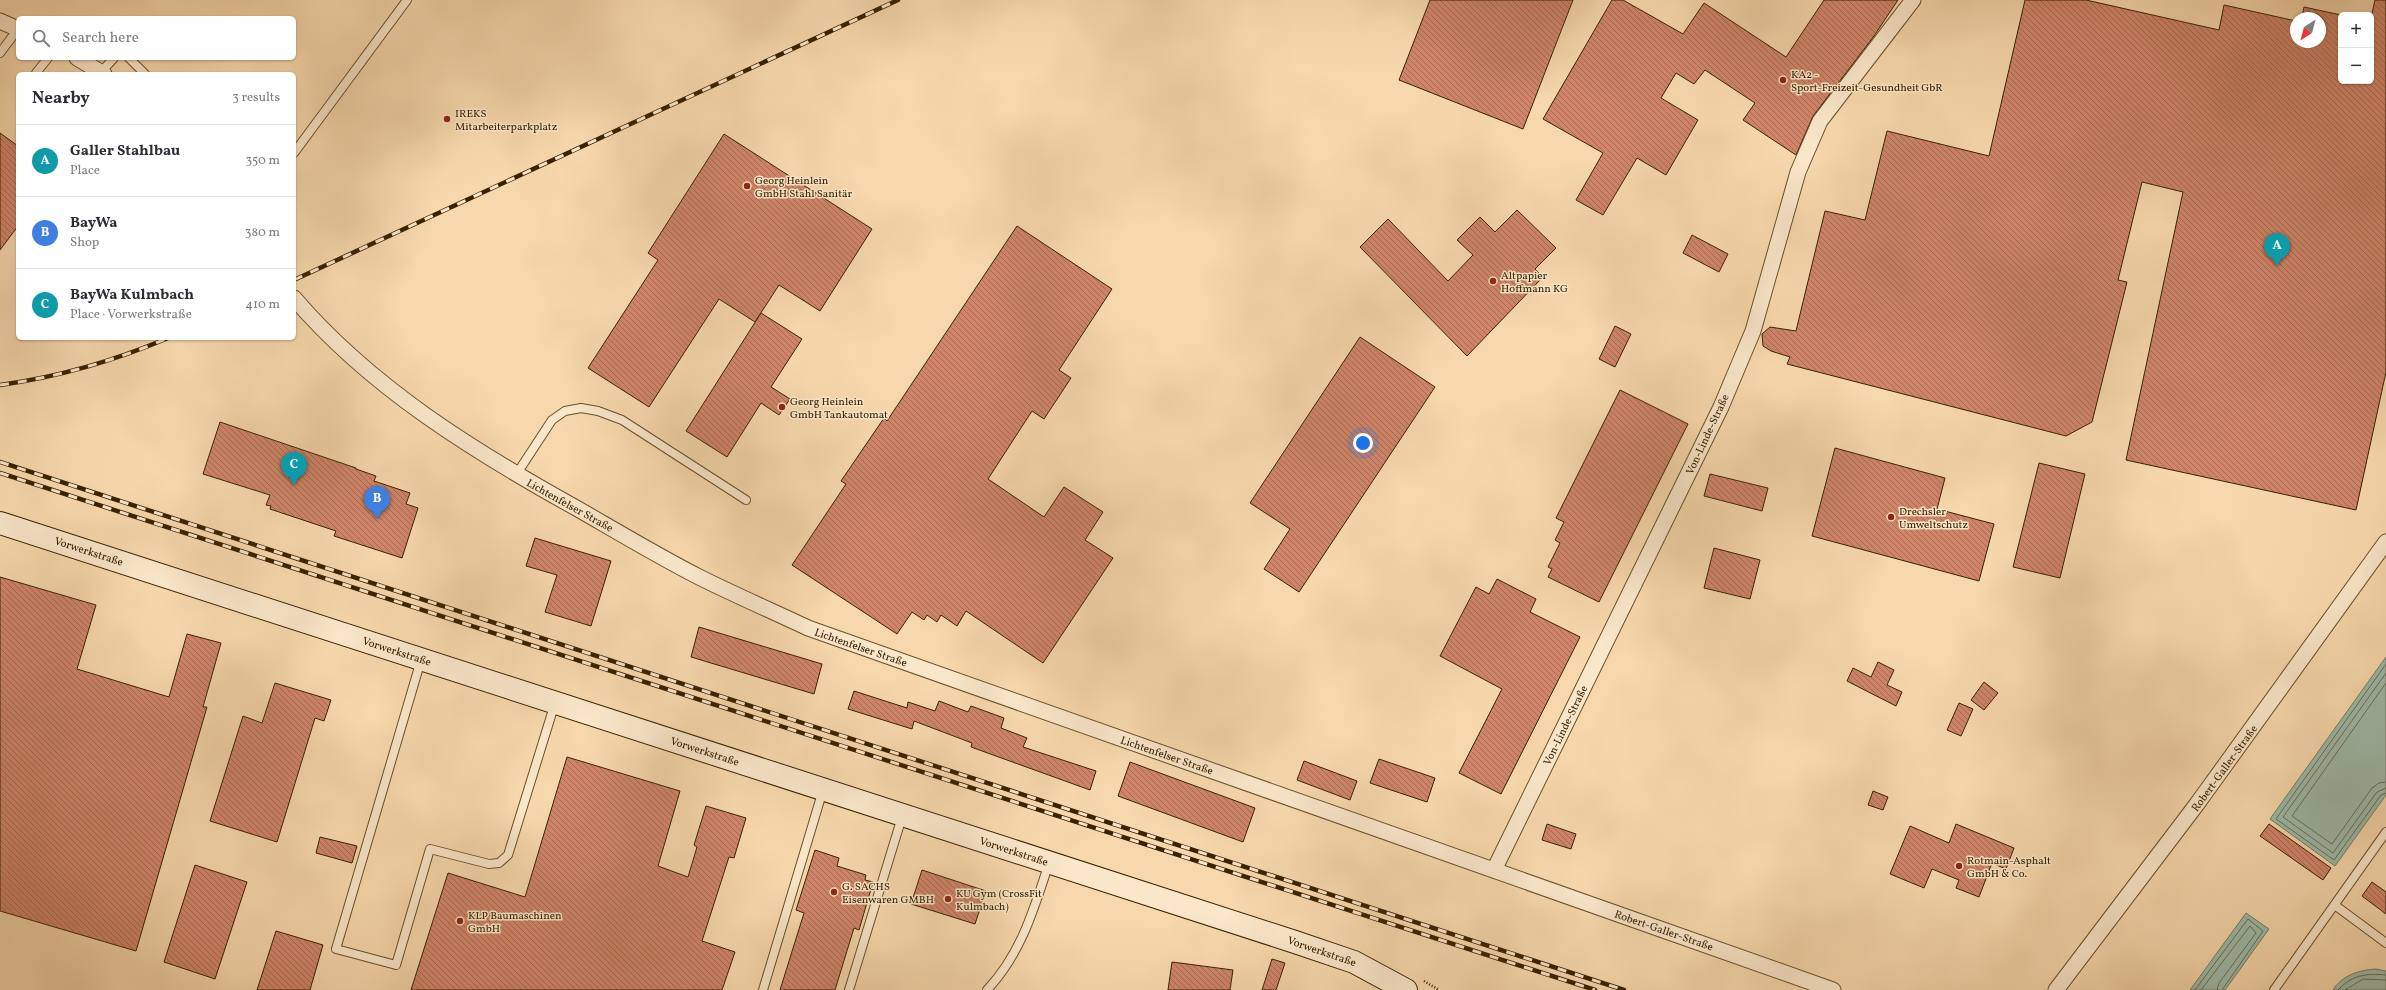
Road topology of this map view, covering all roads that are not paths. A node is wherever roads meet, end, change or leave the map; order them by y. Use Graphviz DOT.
graph roads {
  1 [pos="407,0"];
  2 [pos="1913,0"];
  3 [pos="0,21"];
  4 [pos="16,28"];
  5 [pos="16,32"];
  6 [pos="0,53"];
  7 [pos="46,60"];
  8 [pos="80,60"];
  9 [pos="112,60"];
  10 [pos="131,60"];
  11 [pos="37,72"];
  12 [pos="100,72"];
  13 [pos="103,72"];
  14 [pos="143,72"];
  15 [pos="296,150"];
  16 [pos="296,300"];
  17 [pos="516,475"];
  18 [pos="746,500"];
  19 [pos="0,523"];
  20 [pos="2386,542"];
  21 [pos="422,659"];
  22 [pos="555,702"];
  23 [pos="824,789"];
  24 [pos="902,815"];
  25 [pos="2386,832"];
  26 [pos="1049,862"];
  27 [pos="1494,870"];
  28 [pos="2336,906"];
  29 [pos="2386,942"];
  30 [pos="763,990"];
  31 [pos="849,990"];
  32 [pos="987,990"];
  33 [pos="1406,990"];
  34 [pos="1833,990"];
  35 [pos="2056,990"];
  36 [pos="2274,990"];
  1 -- 15 [label="lane"];
  2 -- 27 [label="street, Von-Linde-Straße"];
  3 -- 4 [label="street"];
  5 -- 6 [label="lane"];
  7 -- 11 [label="lane"];
  8 -- 12 [label="street"];
  9 -- 13 [label="lane"];
  10 -- 14 [label="lane"];
  16 -- 17 [label="street, Lichtenfelser Straße"];
  17 -- 18 [label="lane"];
  17 -- 27 [label="street, Lichtenfelser Straße"];
  19 -- 21 [label="street, Vorwerkstraße"];
  20 -- 35 [label="street, Robert-Galler-Straße"];
  21 -- 22 [label="street, Vorwerkstraße"];
  21 -- 22 [label="lane"];
  22 -- 23 [label="street, Vorwerkstraße"];
  23 -- 24 [label="street, Vorwerkstraße"];
  23 -- 30 [label="lane"];
  24 -- 26 [label="street, Vorwerkstraße"];
  24 -- 31 [label="lane"];
  25 -- 28 [label="lane"];
  26 -- 32 [label="lane"];
  26 -- 33 [label="street, Vorwerkstraße"];
  27 -- 34 [label="street, Robert-Galler-Straße"];
  28 -- 29 [label="lane"];
  28 -- 36 [label="lane"];
}
